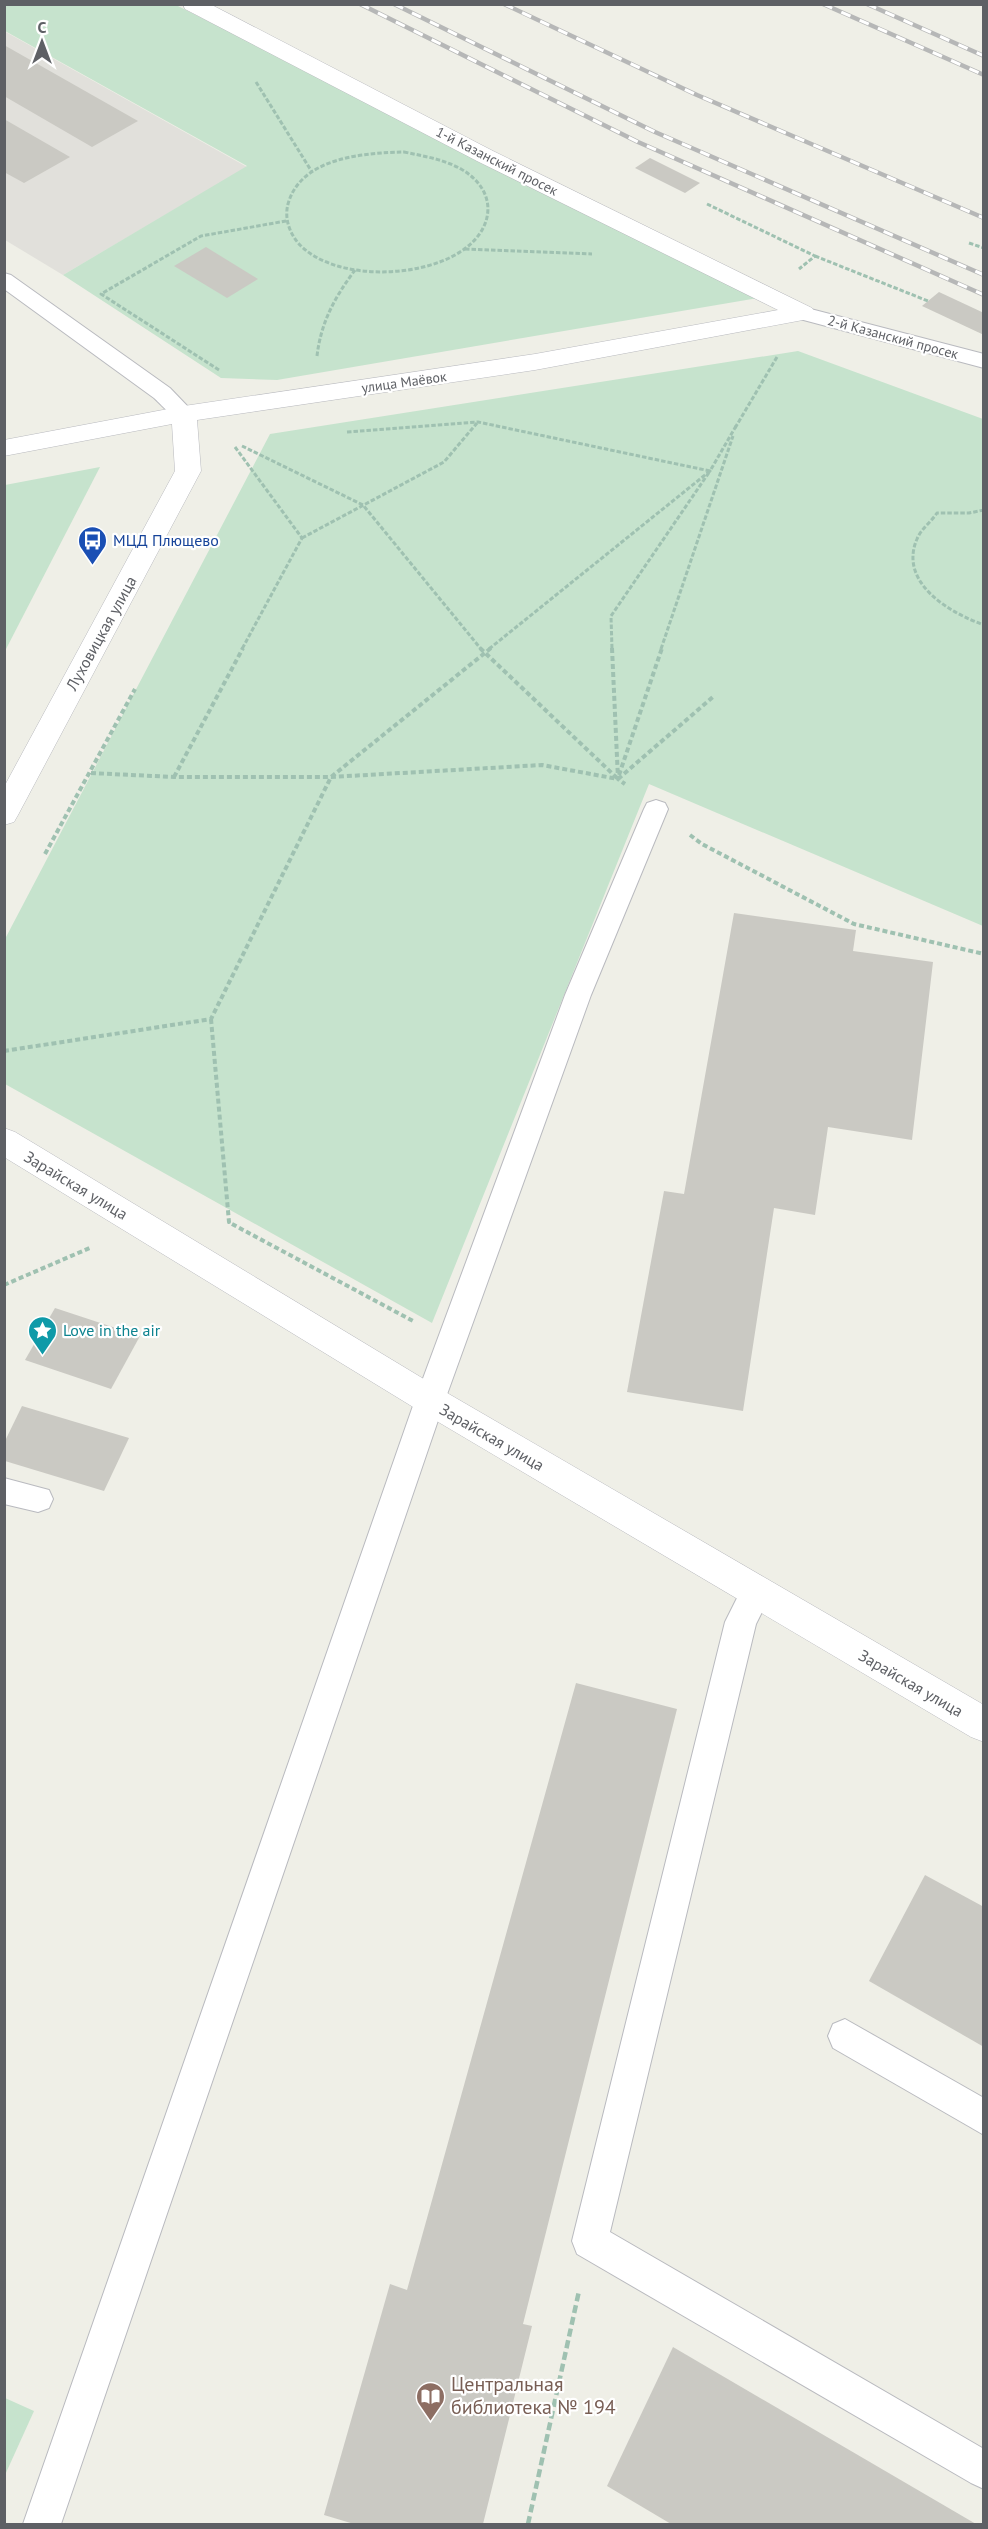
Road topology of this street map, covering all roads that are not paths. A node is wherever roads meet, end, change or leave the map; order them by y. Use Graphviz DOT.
graph roads {
  1 [pos="194,4"];
  2 [pos="4,279"];
  3 [pos="803,313"];
  4 [pos="984,361"];
  5 [pos="184,414"];
  6 [pos="4,448"];
  7 [pos="656,809"];
  8 [pos="4,815"];
  9 [pos="4,1141"];
  10 [pos="430,1400"];
  11 [pos="4,1491"];
  12 [pos="38,1499"];
  13 [pos="756,1592"];
  14 [pos="984,1725"];
  15 [pos="845,2036"];
  16 [pos="984,2118"];
  17 [pos="984,2470"];
  18 [pos="50,2521"];
  1 -- 3 [label="street, 1-й Казанский просек"];
  2 -- 5 [label="lane"];
  3 -- 4 [label="lane, 2-й Казанский просек"];
  3 -- 5 [label="street, улица Маёвок"];
  5 -- 6 [label="street, улица Маёвок"];
  5 -- 8 [label="street, Луховицкая улица"];
  7 -- 10 [label="lane"];
  9 -- 10 [label="street, Зарайская улица"];
  10 -- 13 [label="street, Зарайская улица"];
  10 -- 18 [label="lane"];
  11 -- 12 [label="lane"];
  13 -- 14 [label="street, Зарайская улица"];
  13 -- 17 [label="lane"];
  15 -- 16 [label="lane"];
}
